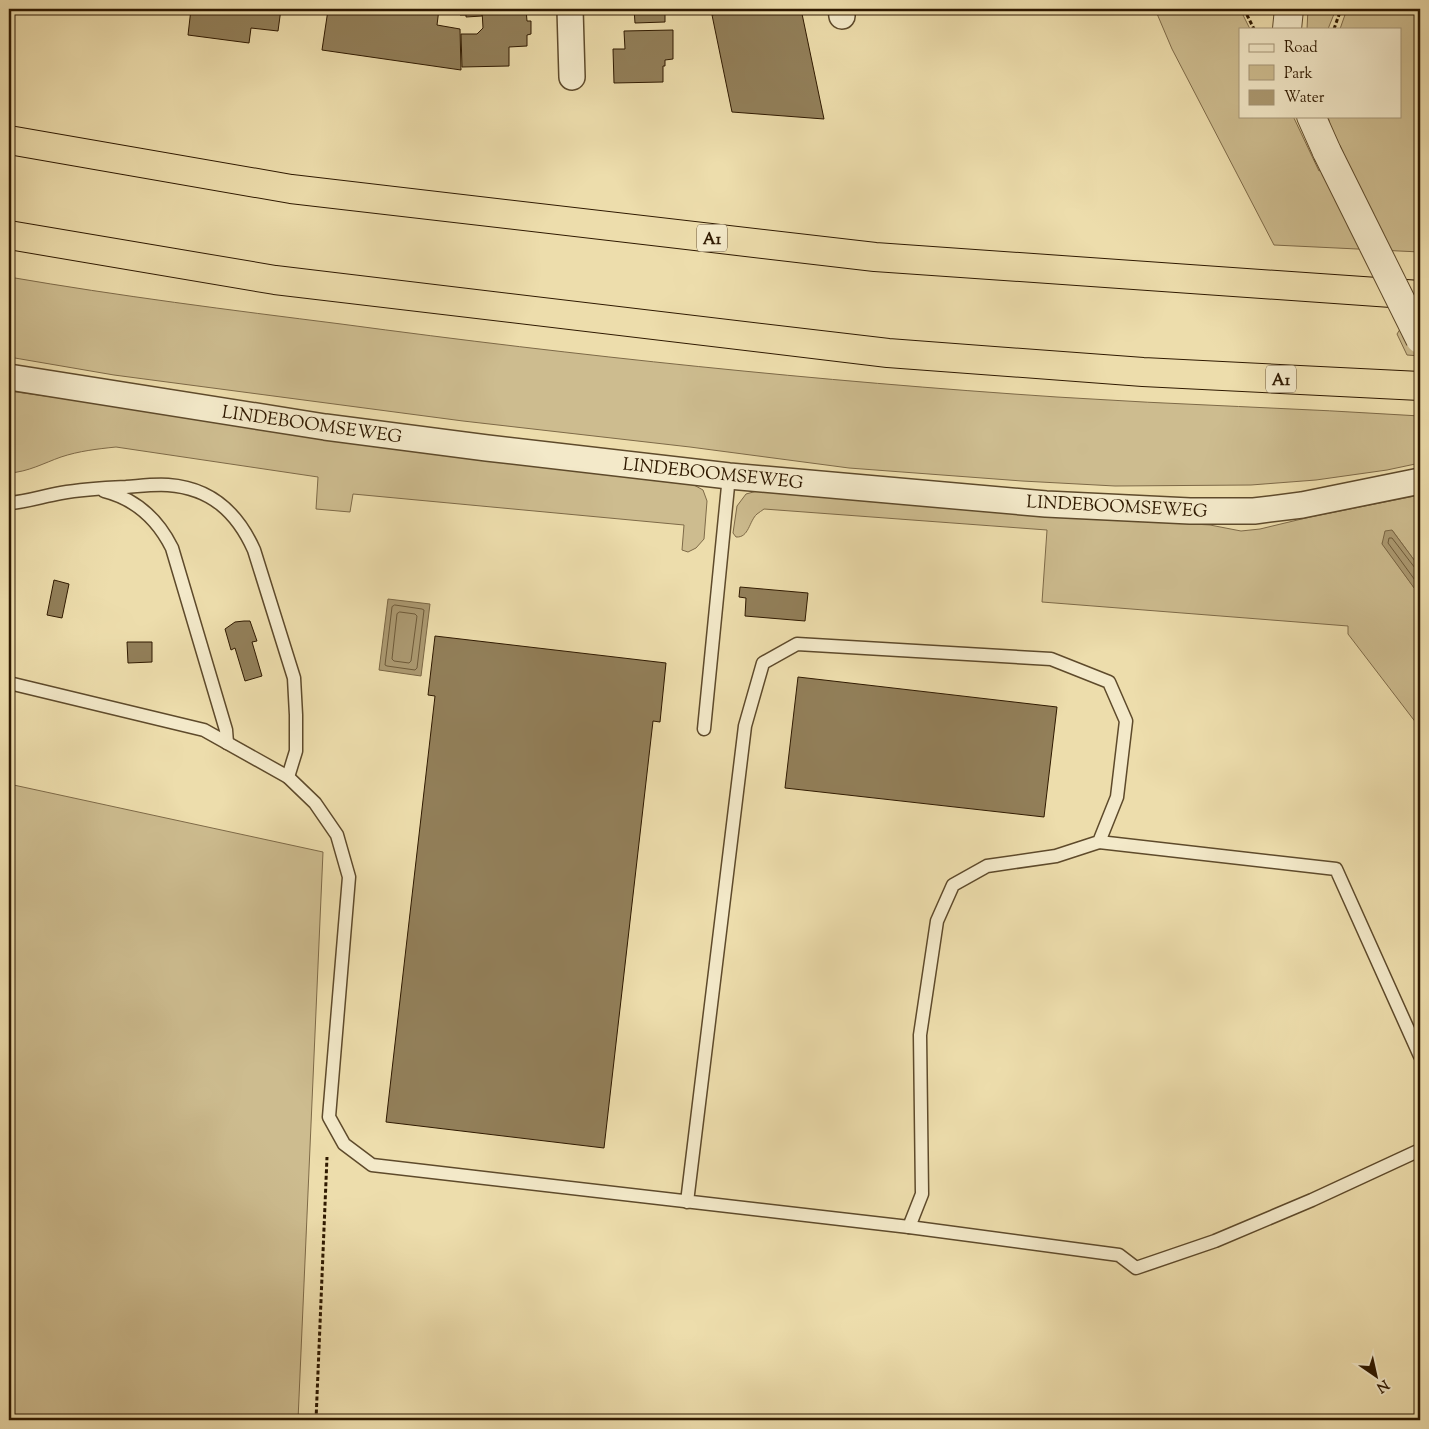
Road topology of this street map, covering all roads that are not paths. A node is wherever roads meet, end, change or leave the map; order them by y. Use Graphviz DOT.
graph roads {
  1 [pos="570,9"];
  2 [pos="1289,9"];
  3 [pos="1286,28"];
  4 [pos="572,77"];
  5 [pos="1312,118"];
  6 [pos="9,140"];
  7 [pos="9,235"];
  8 [pos="1420,295"];
  9 [pos="1420,339"];
  10 [pos="9,377"];
  11 [pos="1420,386"];
  12 [pos="729,476"];
  13 [pos="1420,481"];
  14 [pos="95,489"];
  15 [pos="9,503"];
  16 [pos="9,683"];
  17 [pos="704,729"];
  18 [pos="228,743"];
  19 [pos="288,777"];
  20 [pos="1099,842"];
  21 [pos="1420,1056"];
  22 [pos="1420,1150"];
  23 [pos="687,1202"];
  24 [pos="908,1227"];
  1 -- 4 [label="street"];
  2 -- 3 [label="street"];
  5 -- 9 [label="street, bridge"];
  6 -- 8 [label="highway, A1"];
  7 -- 11 [label="highway, A1"];
  10 -- 12 [label="street, LINDEBOOMSEWEG"];
  12 -- 13 [label="street, LINDEBOOMSEWEG"];
  12 -- 17 [label="lane"];
  14 -- 15 [label="lane"];
  14 -- 18 [label="lane"];
  14 -- 19 [label="lane"];
  16 -- 18 [label="lane"];
  18 -- 19 [label="lane"];
  19 -- 23 [label="lane"];
  20 -- 21 [label="lane"];
  20 -- 23 [label="lane"];
  20 -- 24 [label="lane"];
  22 -- 24 [label="lane"];
  23 -- 24 [label="lane"];
}
